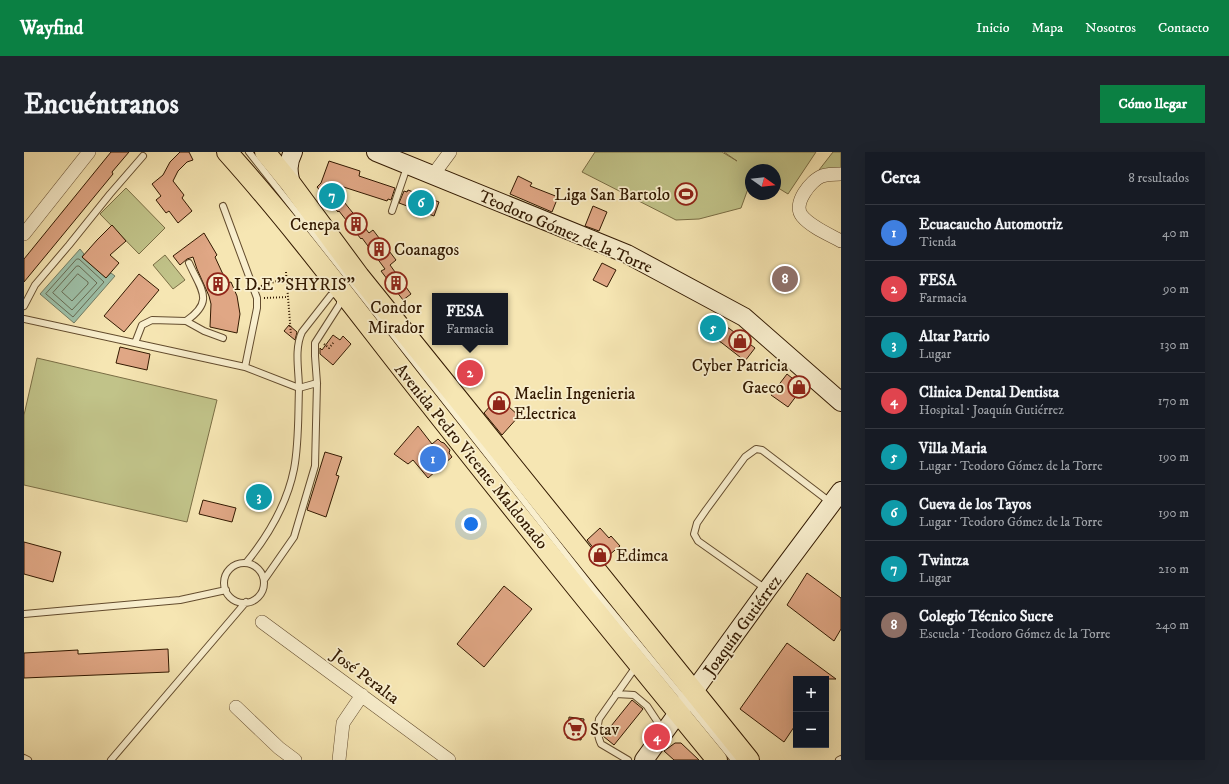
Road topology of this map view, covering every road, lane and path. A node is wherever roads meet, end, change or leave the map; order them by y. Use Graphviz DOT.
graph roads {
  1 [pos="89,152"];
  2 [pos="228,152"];
  3 [pos="249,152"];
  4 [pos="274,152"];
  5 [pos="293,152"];
  6 [pos="376,152"];
  7 [pos="450,152"];
  8 [pos="143,156"];
  9 [pos="263,160"];
  10 [pos="408,166"];
  11 [pos="255,173"];
  12 [pos="841,174"];
  13 [pos="433,175"];
  14 [pos="290,179"];
  15 [pos="265,185"];
  16 [pos="223,206"];
  17 [pos="392,211"];
  18 [pos="24,234"];
  19 [pos="841,241"];
  20 [pos="189,263"];
  21 [pos="287,278"];
  22 [pos="349,284"];
  23 [pos="254,288"];
  24 [pos="288,297"];
  25 [pos="257,298"];
  26 [pos="24,306"];
  27 [pos="24,319"];
  28 [pos="186,321"];
  29 [pos="223,338"];
  30 [pos="134,343"];
  31 [pos="245,367"];
  32 [pos="317,383"];
  33 [pos="298,388"];
  34 [pos="841,402"];
  35 [pos="837,497"];
  36 [pos="246,563"];
  37 [pos="264,580"];
  38 [pos="226,590"];
  39 [pos="767,590"];
  40 [pos="246,602"];
  41 [pos="24,614"];
  42 [pos="262,622"];
  43 [pos="638,664"];
  44 [pos="616,694"];
  45 [pos="362,695"];
  46 [pos="685,704"];
  47 [pos="236,707"];
  48 [pos="664,732"];
  49 [pos="24,758"];
  50 [pos="28,760"];
  51 [pos="111,760"];
  52 [pos="295,760"];
  53 [pos="340,760"];
  54 [pos="449,760"];
  55 [pos="628,760"];
  56 [pos="644,760"];
  57 [pos="717,760"];
  58 [pos="721,760"];
  59 [pos="734,760"];
  60 [pos="749,760"];
  1 -- 18 [label="street"];
  2 -- 22 [label="main road, Avenida Pedro Vicente Maldonado"];
  3 -- 9 [label="lane"];
  4 -- 14 [label="street"];
  5 -- 14 [label="street"];
  6 -- 10 [label="street, Teodoro Gómez de la Torre"];
  7 -- 13 [label="street"];
  8 -- 26 [label="lane"];
  9 -- 11 [label="lane"];
  9 -- 14 [label="main road, Avenida Pedro Vicente Maldonado"];
  9 -- 22 [label="lane"];
  10 -- 13 [label="street, Teodoro Gómez de la Torre"];
  10 -- 17 [label="lane"];
  12 -- 19 [label="street"];
  13 -- 34 [label="street, Teodoro Gómez de la Torre"];
  14 -- 22 [label="main road, Avenida Pedro Vicente Maldonado"];
  15 -- 22 [label="lane"];
  16 -- 23 [label="lane"];
  20 -- 28 [label="lane"];
  21 -- 23 [label="path"];
  22 -- 32 [label="lane"];
  22 -- 33 [label="lane"];
  22 -- 43 [label="main road, Avenida Pedro Vicente Maldonado"];
  22 -- 46 [label="main road, Avenida Pedro Vicente Maldonado"];
  23 -- 25 [label="lane"];
  24 -- 25 [label="path"];
  25 -- 31 [label="lane"];
  27 -- 30 [label="lane"];
  28 -- 29 [label="lane"];
  28 -- 30 [label="lane"];
  30 -- 31 [label="lane"];
  31 -- 33 [label="lane"];
  32 -- 33 [label="lane"];
  32 -- 37 [label="lane"];
  33 -- 36 [label="lane"];
  35 -- 39 [label="street, Joaquín Gutiérrez"];
  35 -- 39 [label="lane"];
  36 -- 37 [label="lane"];
  36 -- 38 [label="lane"];
  37 -- 40 [label="lane"];
  38 -- 40 [label="lane"];
  38 -- 41 [label="lane"];
  39 -- 46 [label="street, Joaquín Gutiérrez"];
  40 -- 51 [label="lane"];
  42 -- 45 [label="street, José Peralta"];
  43 -- 44 [label="lane"];
  43 -- 46 [label="main road, Avenida Pedro Vicente Maldonado"];
  44 -- 48 [label="lane"];
  44 -- 55 [label="lane"];
  45 -- 53 [label="street"];
  45 -- 54 [label="street, José Peralta"];
  46 -- 48 [label="street, Joaquín Gutiérrez"];
  46 -- 57 [label="main road, Avenida Pedro Vicente Maldonado"];
  46 -- 58 [label="lane"];
  46 -- 59 [label="lane"];
  46 -- 60 [label="main road, Avenida Pedro Vicente Maldonado"];
  47 -- 52 [label="street"];
  48 -- 56 [label="street, Joaquín Gutiérrez"];
  49 -- 50 [label="lane"];
}
